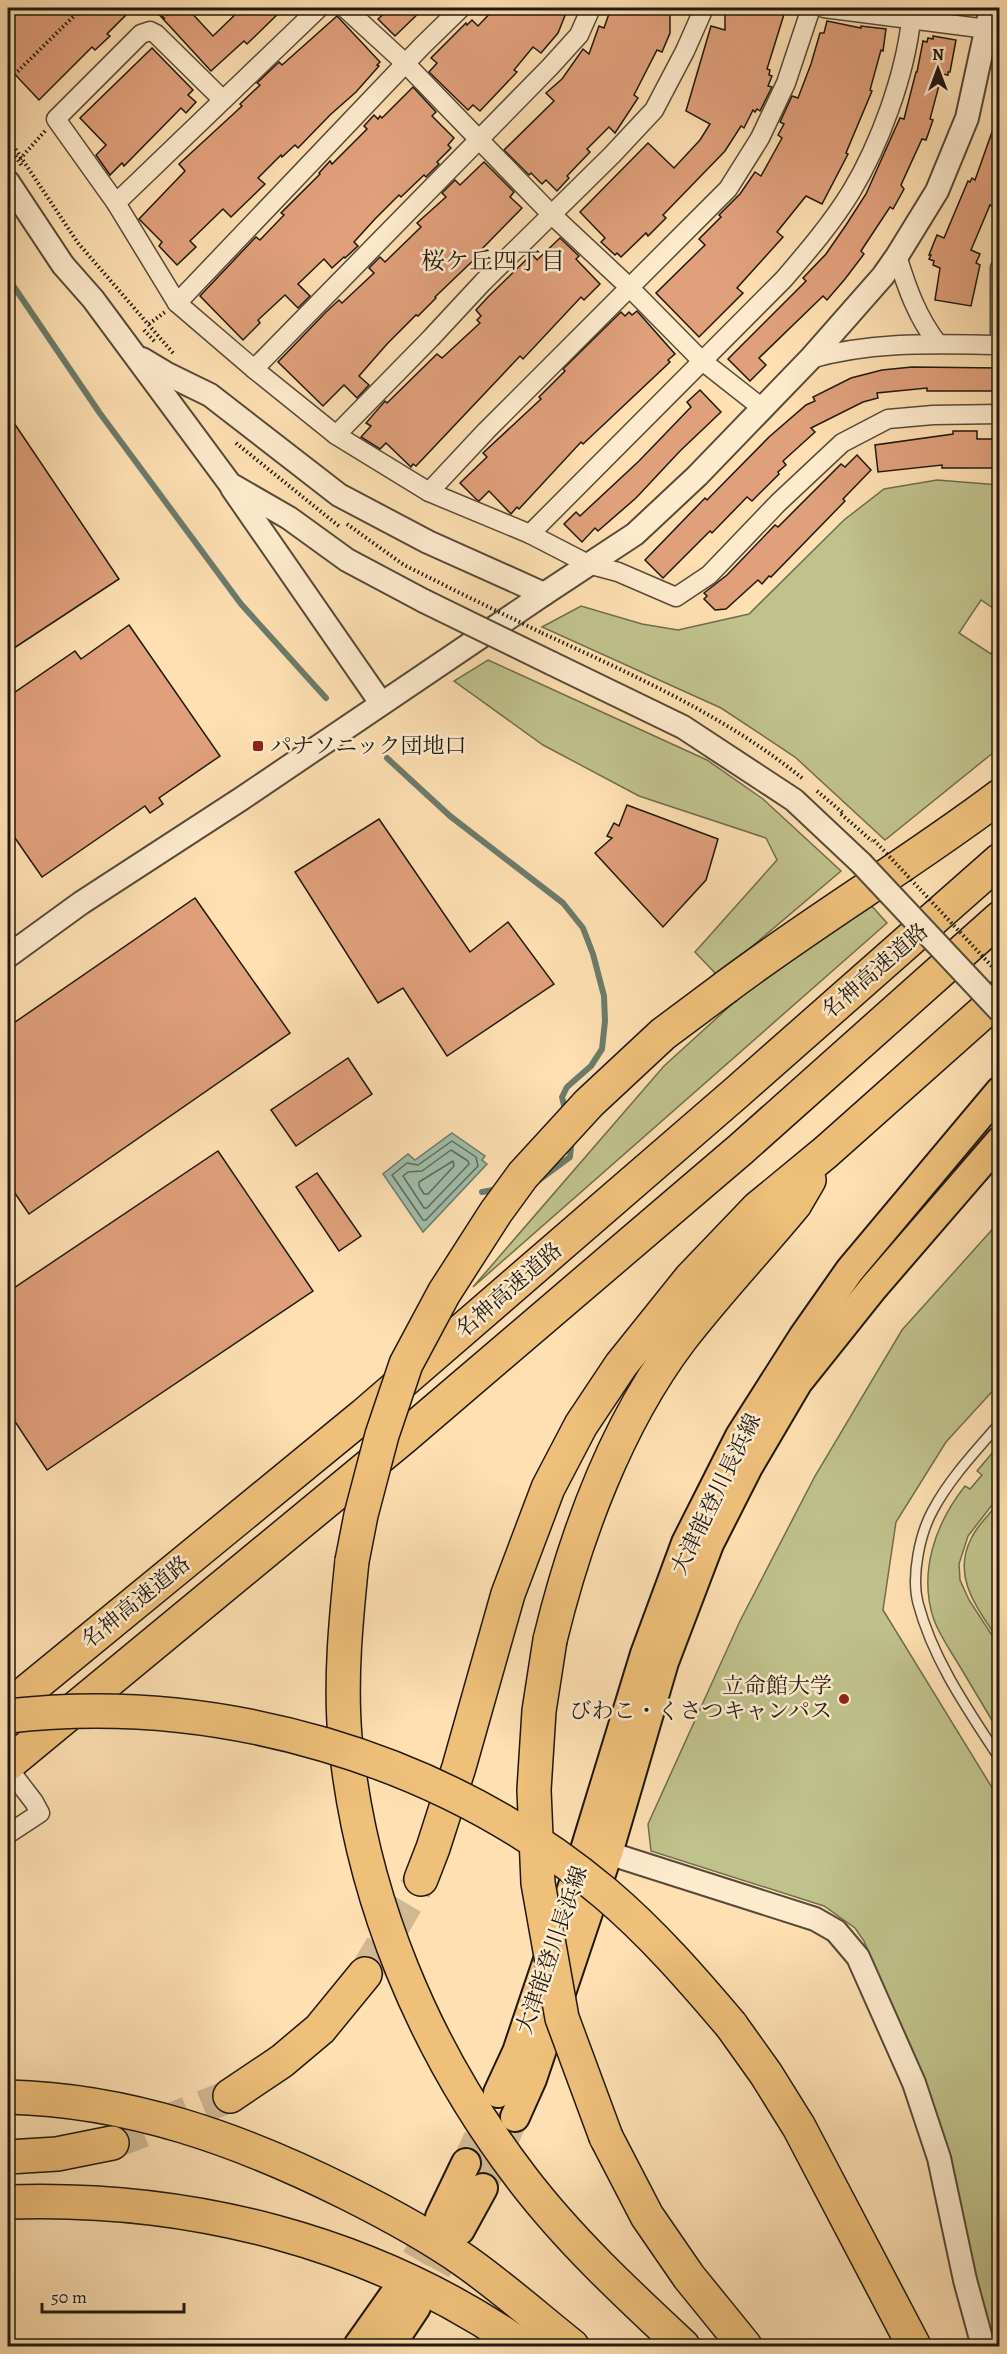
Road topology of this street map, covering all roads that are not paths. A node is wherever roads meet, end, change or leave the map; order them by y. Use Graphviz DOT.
graph roads {
  1 [pos="319,8"];
  2 [pos="345,8"];
  3 [pos="461,8"];
  4 [pos="591,8"];
  5 [pos="704,8"];
  6 [pos="811,8"];
  7 [pos="824,8"];
  8 [pos="989,18"];
  9 [pos="911,20"];
  10 [pos="405,63"];
  11 [pos="223,100"];
  12 [pos="480,138"];
  13 [pos="11,174"];
  14 [pos="116,203"];
  15 [pos="551,214"];
  16 [pos="897,256"];
  17 [pos="999,268"];
  18 [pos="628,286"];
  19 [pos="177,303"];
  20 [pos="938,344"];
  21 [pos="131,351"];
  22 [pos="810,359"];
  23 [pos="701,360"];
  24 [pos="254,369"];
  25 [pos="762,408"];
  26 [pos="999,414"];
  27 [pos="336,435"];
  28 [pos="230,484"];
  29 [pos="429,492"];
  30 [pos="530,534"];
  31 [pos="588,564"];
  32 [pos="544,594"];
  33 [pos="381,703"];
  34 [pos="999,796"];
  35 [pos="999,860"];
  36 [pos="999,918"];
  37 [pos="8,956"];
  38 [pos="999,997"];
  39 [pos="999,1011"];
  40 [pos="999,1091"];
  41 [pos="999,1141"];
  42 [pos="826,1152"];
  43 [pos="364,1415"];
  44 [pos="999,1423"];
  45 [pos="8,1686"];
  46 [pos="8,1707"];
  47 [pos="8,1716"];
  48 [pos="999,1760"];
  49 [pos="8,1766"];
  50 [pos="8,1834"];
  51 [pos="608,1853"];
  52 [pos="421,1879"];
  53 [pos="365,1974"];
  54 [pos="498,2093"];
  55 [pos="230,2096"];
  56 [pos="8,2097"];
  57 [pos="515,2117"];
  58 [pos="112,2143"];
  59 [pos="8,2157"];
  60 [pos="466,2163"];
  61 [pos="483,2188"];
  62 [pos="8,2202"];
  63 [pos="358,2346"];
  64 [pos="390,2346"];
  65 [pos="522,2346"];
  66 [pos="572,2346"];
  67 [pos="683,2346"];
  68 [pos="744,2346"];
  69 [pos="914,2346"];
  70 [pos="983,2346"];
  1 -- 11 [label="street"];
  2 -- 10 [label="street"];
  3 -- 10 [label="street"];
  4 -- 12 [label="street"];
  5 -- 15 [label="street"];
  6 -- 18 [label="street"];
  7 -- 9 [label="street"];
  8 -- 9 [label="street"];
  8 -- 16 [label="street"];
  9 -- 23 [label="street"];
  10 -- 12 [label="street"];
  10 -- 19 [label="street"];
  11 -- 14 [label="street"];
  11 -- 14 [label="street"];
  12 -- 15 [label="street"];
  12 -- 24 [label="street"];
  13 -- 21 [label="street"];
  14 -- 19 [label="street"];
  15 -- 18 [label="street"];
  15 -- 27 [label="street"];
  16 -- 20 [label="street"];
  16 -- 22 [label="street"];
  17 -- 20 [label="street"];
  18 -- 23 [label="street"];
  18 -- 29 [label="street"];
  19 -- 24 [label="street"];
  20 -- 22 [label="street"];
  21 -- 28 [label="street"];
  21 -- 32 [label="street"];
  22 -- 25 [label="street"];
  23 -- 25 [label="street"];
  23 -- 30 [label="street"];
  24 -- 27 [label="street"];
  25 -- 31 [label="street"];
  26 -- 31 [label="street"];
  27 -- 29 [label="street"];
  28 -- 33 [label="street"];
  28 -- 39 [label="street, bridge"];
  29 -- 30 [label="street"];
  30 -- 31 [label="street"];
  31 -- 32 [label="street"];
  32 -- 33 [label="street"];
  33 -- 37 [label="street"];
  34 -- 67 [label="highway, bridge"];
  35 -- 43 [label="highway, 名神高速道路"];
  36 -- 49 [label="highway, 名神高速道路"];
  38 -- 42 [label="highway"];
  40 -- 54 [label="main road, 大津能登川長浜線"];
  41 -- 51 [label="main road, 大津能登川長浜線"];
  42 -- 52 [label="highway"];
  42 -- 68 [label="highway, bridge"];
  43 -- 45 [label="highway"];
  43 -- 46 [label="highway, 名神高速道路"];
  44 -- 48 [label="lane"];
  47 -- 69 [label="highway, bridge"];
  49 -- 50 [label="street"];
  51 -- 57 [label="main road, 大津能登川長浜線"];
  51 -- 70 [label="street"];
  53 -- 55 [label="highway"];
  56 -- 66 [label="highway"];
  58 -- 59 [label="highway"];
  60 -- 61 [label="main road"];
  62 -- 65 [label="highway"];
  63 -- 64 [label="main road"];
}
